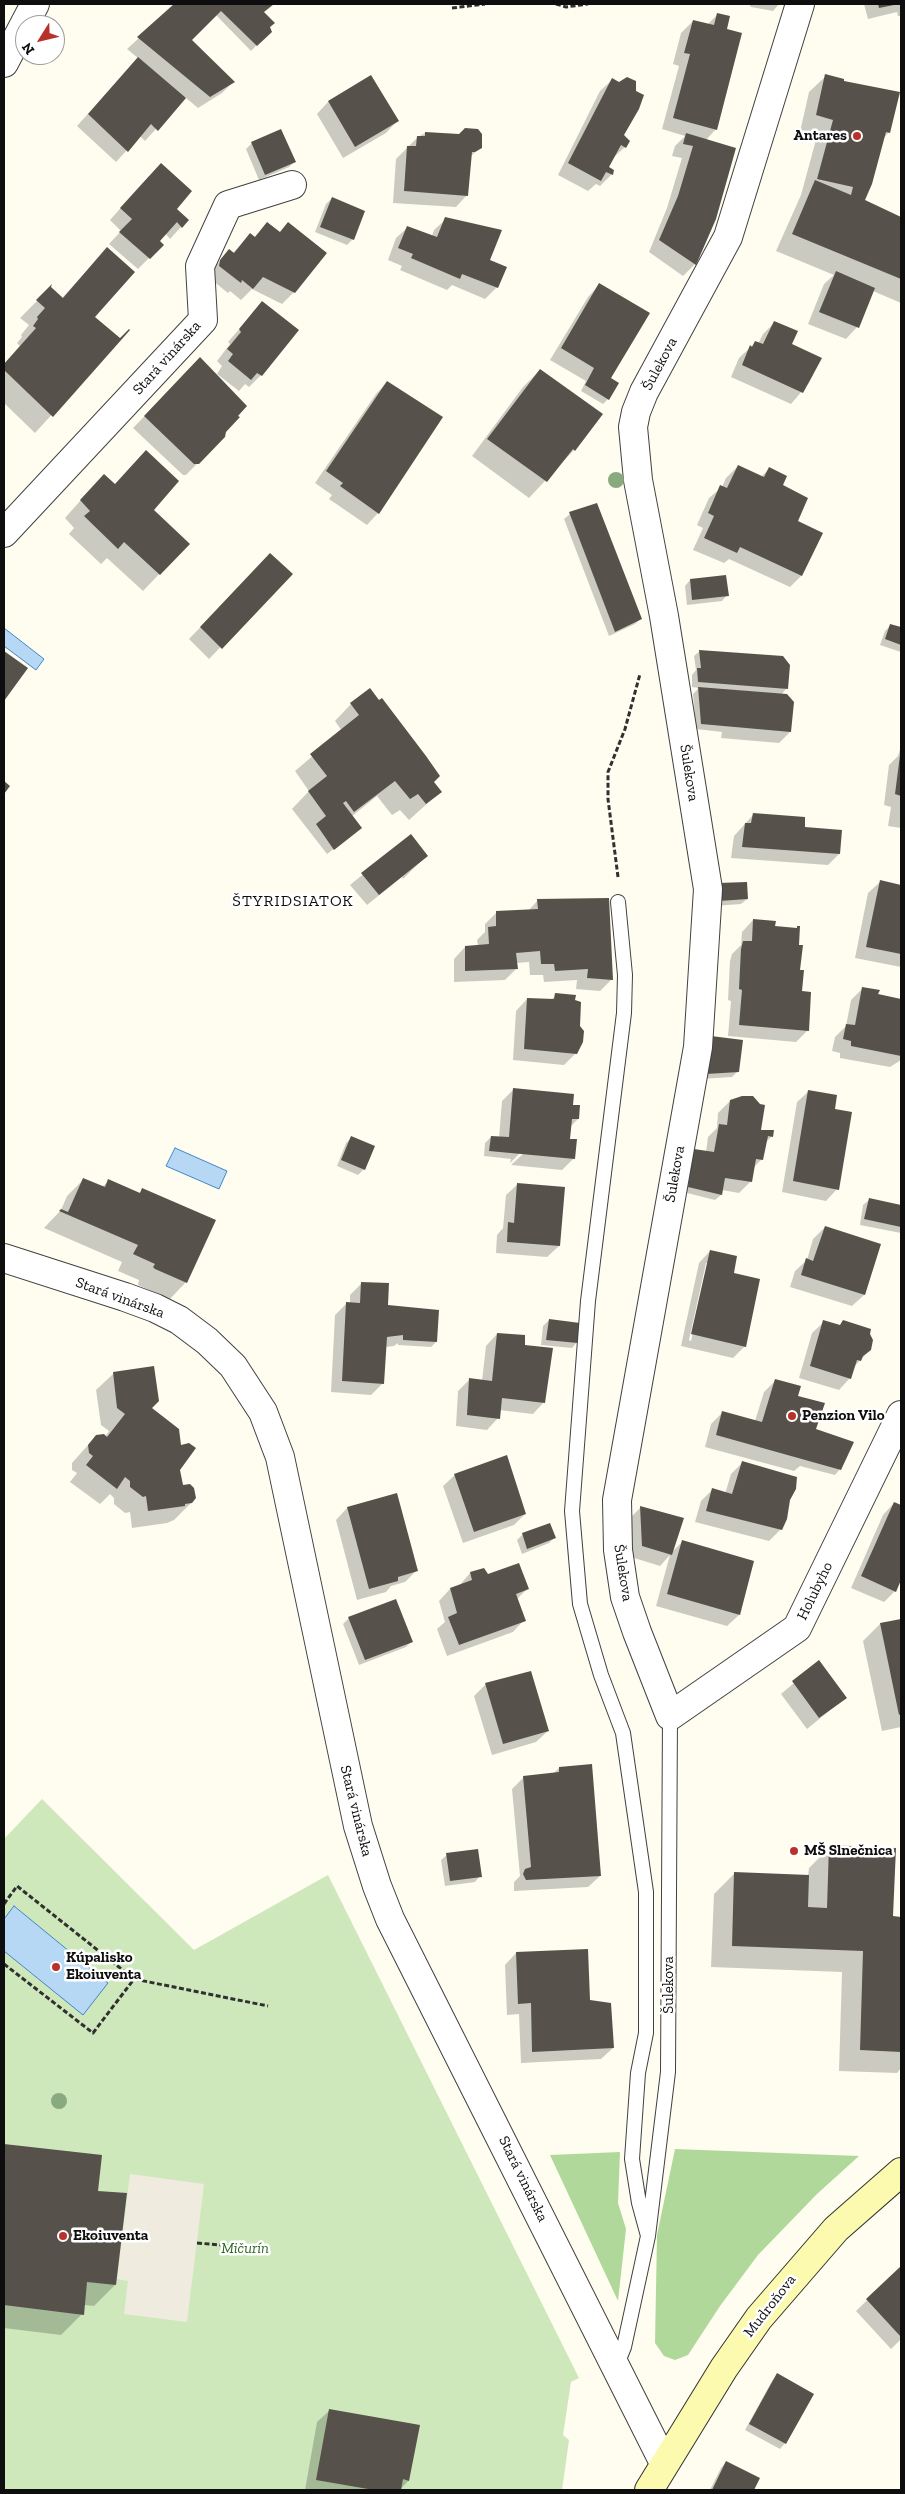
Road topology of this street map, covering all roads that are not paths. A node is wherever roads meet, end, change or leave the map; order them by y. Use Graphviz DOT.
graph roads {
  1 [pos="35,4"];
  2 [pos="800,4"];
  3 [pos="4,63"];
  4 [pos="292,185"];
  5 [pos="4,533"];
  6 [pos="618,902"];
  7 [pos="4,1258"];
  8 [pos="901,1415"];
  9 [pos="670,1716"];
  10 [pos="901,2172"];
  11 [pos="648,2236"];
  12 [pos="616,2368"];
  13 [pos="664,2463"];
  14 [pos="649,2490"];
  1 -- 3 [label="street"];
  2 -- 9 [label="street, Šulekova"];
  4 -- 5 [label="street, Stará vinárska"];
  6 -- 11 [label="lane"];
  7 -- 12 [label="street, Stará vinárska"];
  8 -- 9 [label="street, Holubyho"];
  9 -- 11 [label="lane, Šulekova"];
  10 -- 13 [label="street, Mudroňova"];
  11 -- 12 [label="lane, Šulekova"];
  12 -- 13 [label="street, Stará vinárska"];
  13 -- 14 [label="street, Mudroňova"];
}
